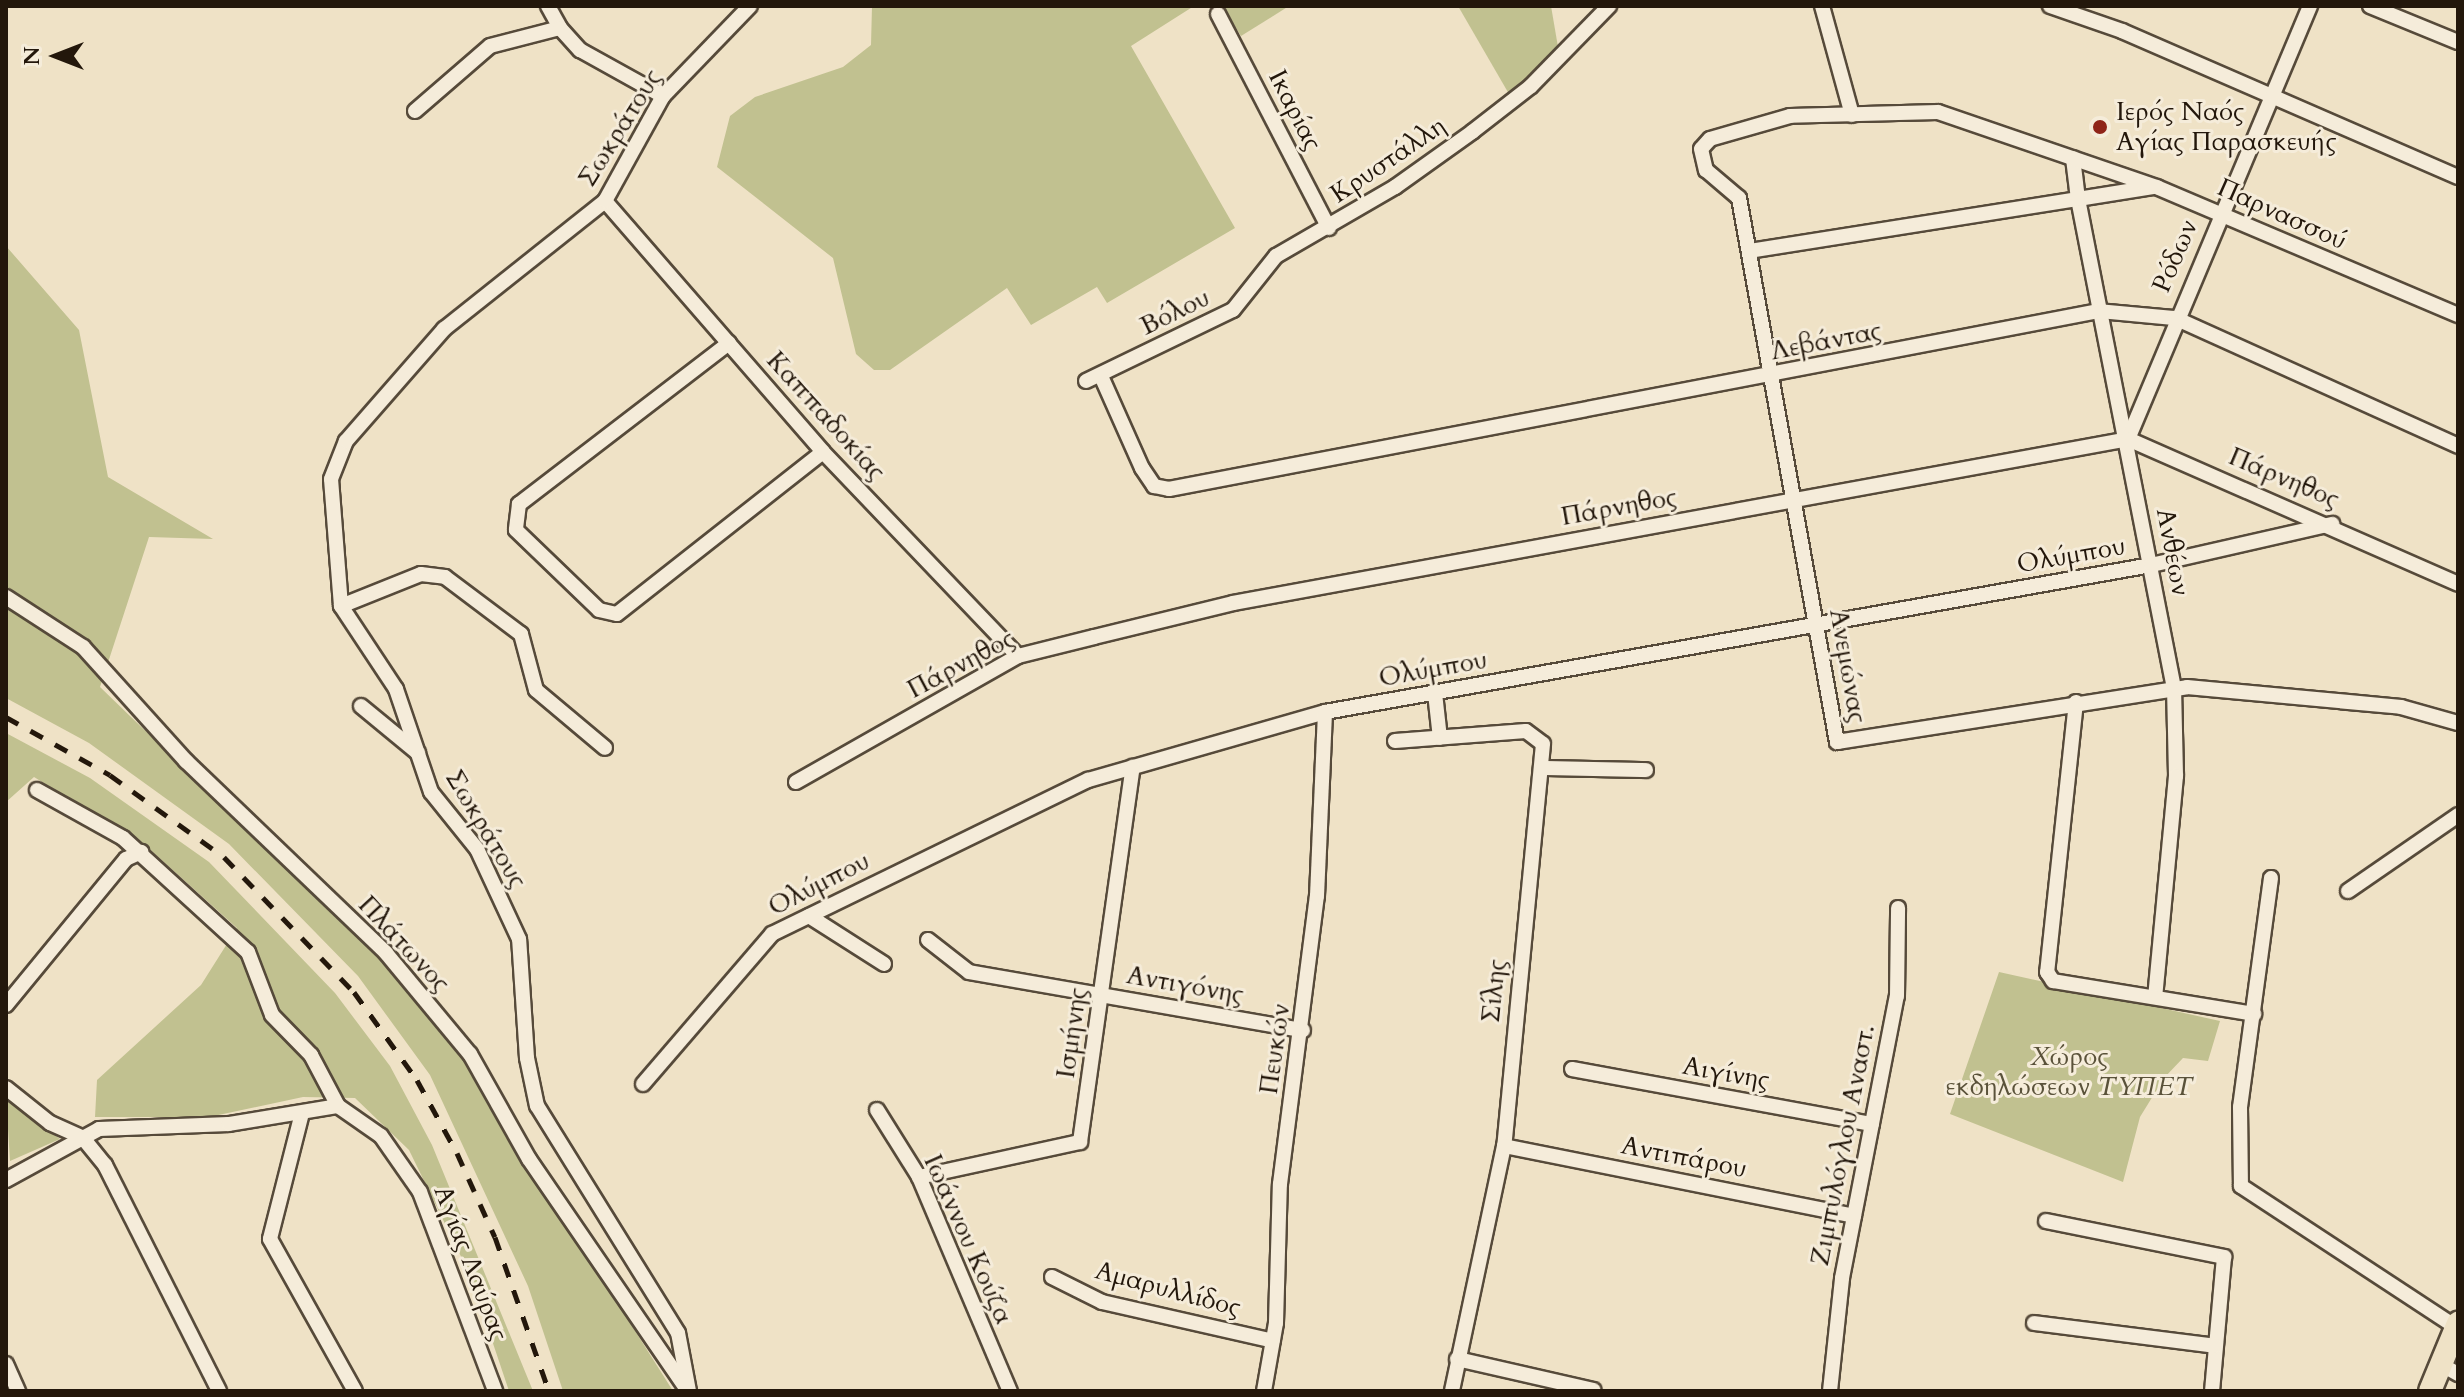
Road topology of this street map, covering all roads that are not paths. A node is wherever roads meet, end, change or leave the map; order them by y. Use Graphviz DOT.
graph roads {
  1 [pos="548,6"];
  2 [pos="750,6"];
  3 [pos="1609,6"];
  4 [pos="1822,6"];
  5 [pos="2050,6"];
  6 [pos="2310,6"];
  7 [pos="2370,6"];
  8 [pos="1218,14"];
  9 [pos="560,28"];
  10 [pos="2458,42"];
  11 [pos="663,96"];
  12 [pos="2270,97"];
  13 [pos="415,111"];
  14 [pos="1852,115"];
  15 [pos="2073,158"];
  16 [pos="2458,177"];
  17 [pos="2157,187"];
  18 [pos="2078,199"];
  19 [pos="605,201"];
  20 [pos="2219,212"];
  21 [pos="1329,228"];
  22 [pos="1749,251"];
  23 [pos="1268,266"];
  24 [pos="2099,311"];
  25 [pos="2458,315"];
  26 [pos="2175,318"];
  27 [pos="729,343"];
  28 [pos="1771,377"];
  29 [pos="2128,439"];
  30 [pos="2458,446"];
  31 [pos="823,452"];
  32 [pos="1182,488"];
  33 [pos="1795,501"];
  34 [pos="2332,524"];
  35 [pos="2151,565"];
  36 [pos="2458,584"];
  37 [pos="6,597"];
  38 [pos="341,606"];
  39 [pos="1816,625"];
  40 [pos="1018,656"];
  41 [pos="2174,687"];
  42 [pos="1435,693"];
  43 [pos="2076,702"];
  44 [pos="361,706"];
  45 [pos="1325,712"];
  46 [pos="2458,723"];
  47 [pos="1440,738"];
  48 [pos="1395,741"];
  49 [pos="605,748"];
  50 [pos="419,753"];
  51 [pos="1133,767"];
  52 [pos="1541,768"];
  53 [pos="1646,770"];
  54 [pos="796,782"];
  55 [pos="37,790"];
  56 [pos="2458,815"];
  57 [pos="141,852"];
  58 [pos="2271,878"];
  59 [pos="2348,891"];
  60 [pos="1898,908"];
  61 [pos="809,916"];
  62 [pos="928,940"];
  63 [pos="884,964"];
  64 [pos="1102,995"];
  65 [pos="2155,997"];
  66 [pos="6,1005"];
  67 [pos="2254,1014"];
  68 [pos="1303,1030"];
  69 [pos="1572,1069"];
  70 [pos="643,1084"];
  71 [pos="6,1088"];
  72 [pos="338,1106"];
  73 [pos="877,1110"];
  74 [pos="302,1113"];
  75 [pos="1872,1124"];
  76 [pos="83,1138"];
  77 [pos="1504,1146"];
  78 [pos="919,1177"];
  79 [pos="6,1180"];
  80 [pos="1854,1216"];
  81 [pos="2046,1221"];
  82 [pos="1052,1277"];
  83 [pos="2034,1323"];
  84 [pos="2457,1325"];
  85 [pos="1273,1341"];
  86 [pos="2216,1346"];
  87 [pos="1457,1359"];
  88 [pos="6,1364"];
  89 [pos="2449,1369"];
  90 [pos="1594,1390"];
  91 [pos="18,1391"];
  92 [pos="219,1391"];
  93 [pos="355,1391"];
  94 [pos="495,1391"];
  95 [pos="688,1391"];
  96 [pos="1010,1391"];
  97 [pos="1264,1391"];
  98 [pos="1452,1391"];
  99 [pos="1830,1391"];
  100 [pos="2212,1391"];
  101 [pos="2430,1391"];
  1 -- 9 [label="street"];
  2 -- 11 [label="street, Σωκράτους"];
  3 -- 21 [label="street, Κρυστάλλη"];
  4 -- 14 [label="street"];
  5 -- 12 [label="street"];
  6 -- 12 [label="street, Ρόδων"];
  7 -- 10 [label="street"];
  8 -- 21 [label="street, Ικαρίας"];
  9 -- 11 [label="street"];
  9 -- 13 [label="street"];
  11 -- 19 [label="street, Σωκράτους"];
  12 -- 16 [label="street"];
  12 -- 20 [label="street, Ρόδων"];
  14 -- 15 [label="street, Παρνασσού"];
  14 -- 22 [label="street, Ανεμώνας"];
  15 -- 17 [label="street, Παρνασσού"];
  15 -- 18 [label="street, Ανθέων"];
  17 -- 18 [label="street"];
  17 -- 20 [label="street, Παρνασσού"];
  18 -- 22 [label="street"];
  18 -- 24 [label="street, Ανθέων"];
  19 -- 27 [label="street, Καππαδοκίας"];
  19 -- 38 [label="street, Σωκράτους"];
  20 -- 25 [label="street, Παρνασσού"];
  20 -- 26 [label="street, Ρόδων"];
  21 -- 23 [label="street, Κρυστάλλη"];
  22 -- 28 [label="street, Ανεμώνας"];
  23 -- 32 [label="street, Βόλου"];
  24 -- 26 [label="street, Λεβάντας"];
  24 -- 28 [label="street, Λεβάντας"];
  24 -- 29 [label="street, Ανθέων"];
  26 -- 29 [label="street, Ρόδων"];
  26 -- 30 [label="street, Λεβάντας"];
  27 -- 31 [label="street, Καππαδοκίας"];
  27 -- 31 [label="street"];
  28 -- 32 [label="street, Λεβάντας"];
  28 -- 33 [label="street, Ανεμώνας"];
  29 -- 33 [label="street, Πάρνηθος"];
  29 -- 34 [label="street, Πάρνηθος"];
  29 -- 35 [label="street, Ανθέων"];
  31 -- 40 [label="street, Καππαδοκίας"];
  33 -- 39 [label="street, Ανεμώνας"];
  33 -- 40 [label="street, Πάρνηθος"];
  34 -- 35 [label="street, Ολύμπου"];
  34 -- 36 [label="street, Πάρνηθος"];
  35 -- 39 [label="street, Ολύμπου"];
  35 -- 41 [label="street, Ανθέων"];
  37 -- 95 [label="street, Πλάτωνος"];
  38 -- 49 [label="street"];
  38 -- 50 [label="street, Σωκράτους"];
  39 -- 42 [label="street, Ολύμπου"];
  39 -- 43 [label="street, Ανεμώνας"];
  40 -- 54 [label="street, Πάρνηθος"];
  41 -- 43 [label="street, Ανεμώνας"];
  41 -- 46 [label="street, Ανεμώνας"];
  41 -- 65 [label="street, Ανθέων"];
  42 -- 45 [label="street, Ολύμπου"];
  42 -- 47 [label="street"];
  43 -- 65 [label="street"];
  44 -- 50 [label="street"];
  45 -- 51 [label="street, Ολύμπου"];
  45 -- 68 [label="street, Πευκών"];
  47 -- 48 [label="street, Σίλης"];
  47 -- 52 [label="street, Σίλης"];
  50 -- 95 [label="street, Σωκράτους"];
  51 -- 61 [label="street, Ολύμπου"];
  51 -- 64 [label="street, Ισμήνης"];
  52 -- 53 [label="street"];
  52 -- 77 [label="street, Σίλης"];
  55 -- 57 [label="street, Αγίας Λαύρας"];
  56 -- 59 [label="street"];
  57 -- 66 [label="street"];
  57 -- 72 [label="street, Αγίας Λαύρας"];
  58 -- 67 [label="street"];
  60 -- 75 [label="street, Ζιμπυλόγλου Αναστ."];
  61 -- 63 [label="street"];
  61 -- 70 [label="street, Ολύμπου"];
  62 -- 64 [label="street, Αντιγόνης"];
  64 -- 68 [label="street, Αντιγόνης"];
  64 -- 78 [label="street, Ισμήνης"];
  65 -- 67 [label="street"];
  67 -- 84 [label="street"];
  68 -- 85 [label="street, Πευκών"];
  69 -- 75 [label="street, Αιγίνης"];
  71 -- 76 [label="street"];
  72 -- 74 [label="street"];
  72 -- 94 [label="street, Αγίας Λαύρας"];
  73 -- 78 [label="street, Ιωάννου Κούζα"];
  74 -- 76 [label="street"];
  74 -- 93 [label="street"];
  75 -- 80 [label="street, Ζιμπυλόγλου Αναστ."];
  76 -- 79 [label="street"];
  76 -- 92 [label="street"];
  77 -- 80 [label="street, Αντιπάρου"];
  77 -- 87 [label="street, Σίλης"];
  78 -- 96 [label="street, Ιωάννου Κούζα"];
  80 -- 99 [label="street, Ζιμπυλόγλου Αναστ."];
  81 -- 86 [label="street"];
  82 -- 85 [label="street, Αμαρυλλίδος"];
  83 -- 86 [label="street"];
  84 -- 89 [label="main road"];
  85 -- 97 [label="street, Πευκών"];
  86 -- 100 [label="street"];
  87 -- 90 [label="street"];
  87 -- 98 [label="street, Σίλης"];
  88 -- 91 [label="street"];
  89 -- 101 [label="main road"];
}
